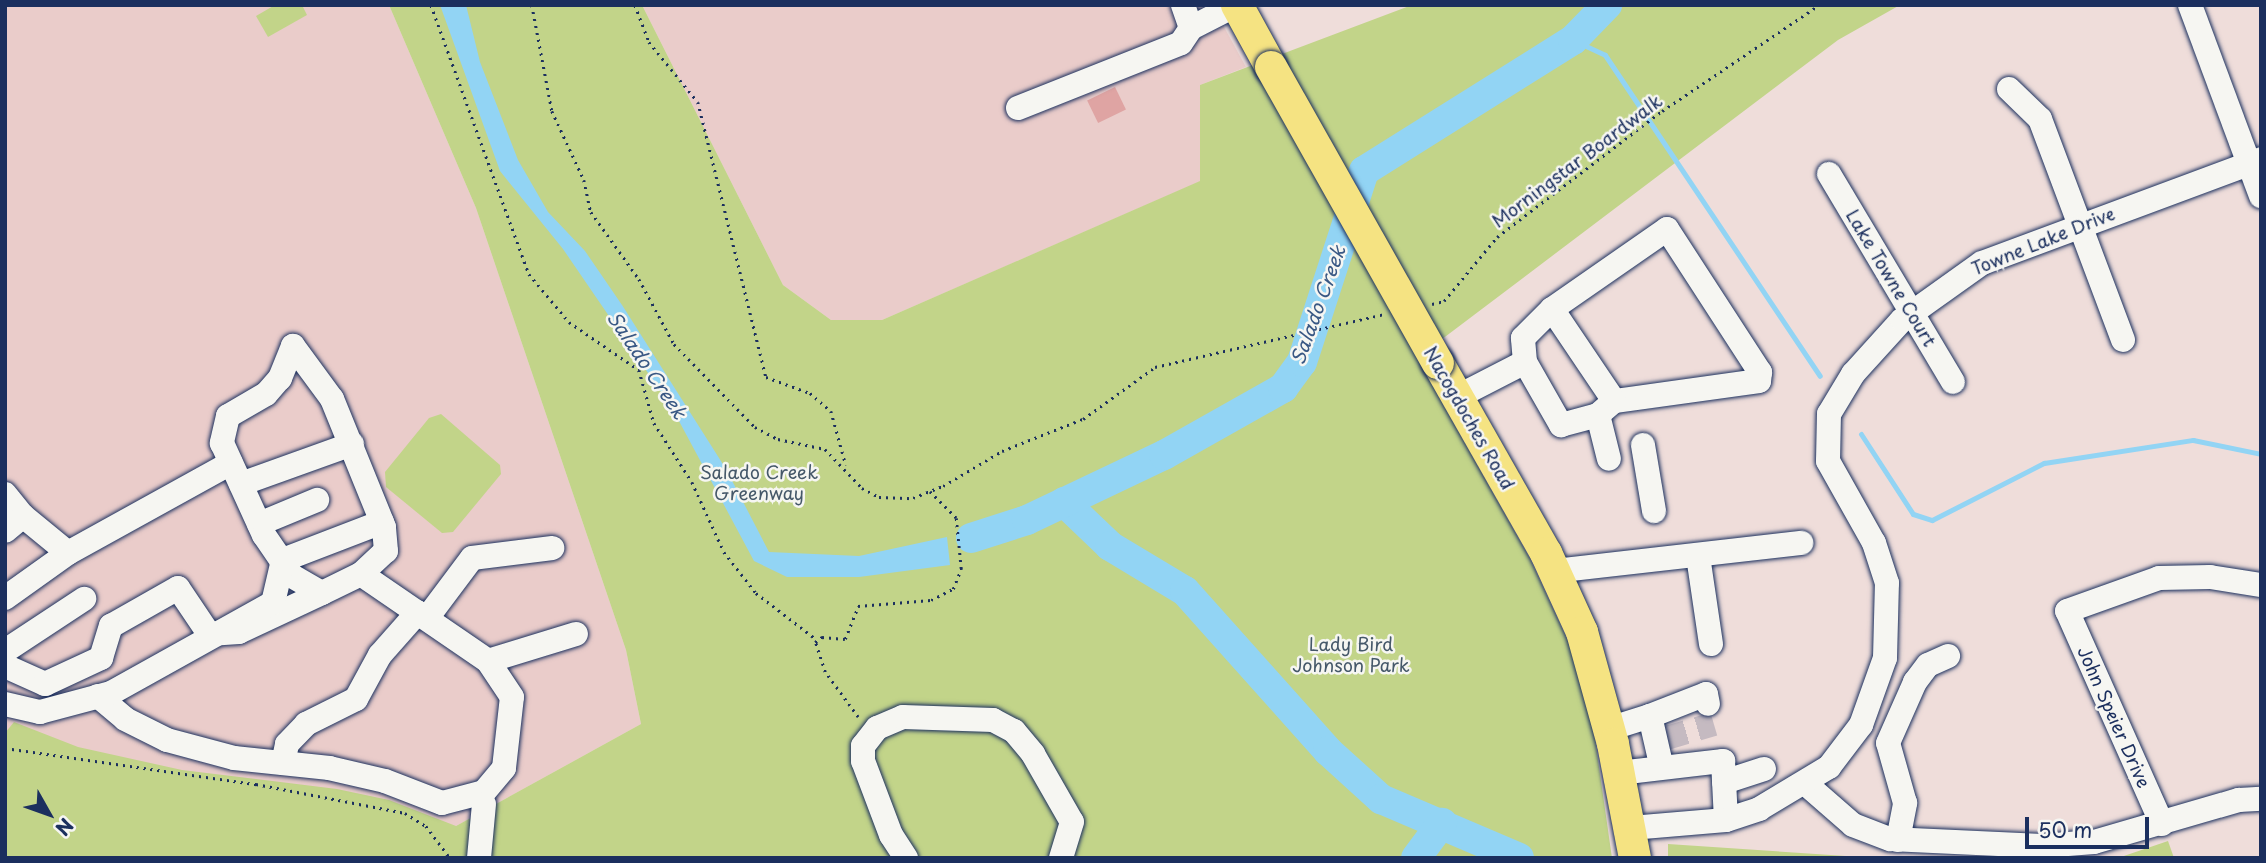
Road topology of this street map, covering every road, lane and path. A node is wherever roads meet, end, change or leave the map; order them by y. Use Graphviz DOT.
graph roads {
  1 [pos="431,5"];
  2 [pos="532,5"];
  3 [pos="635,5"];
  4 [pos="1236,5"];
  5 [pos="1819,5"];
  6 [pos="2190,5"];
  7 [pos="1187,16"];
  8 [pos="2009,89"];
  9 [pos="1018,108"];
  10 [pos="2255,161"];
  11 [pos="1829,174"];
  12 [pos="2261,196"];
  13 [pos="2080,225"];
  14 [pos="1431,304"];
  15 [pos="1552,309"];
  16 [pos="1911,311"];
  17 [pos="1390,313"];
  18 [pos="2123,340"];
  19 [pos="1525,362"];
  20 [pos="1953,382"];
  21 [pos="1457,397"];
  22 [pos="1606,408"];
  23 [pos="352,444"];
  24 [pos="1643,445"];
  25 [pos="1609,459"];
  26 [pos="847,469"];
  27 [pos="236,473"];
  28 [pos="930,492"];
  29 [pos="5,494"];
  30 [pos="317,500"];
  31 [pos="1654,511"];
  32 [pos="382,522"];
  33 [pos="14,524"];
  34 [pos="259,524"];
  35 [pos="1801,543"];
  36 [pos="552,548"];
  37 [pos="68,553"];
  38 [pos="1698,556"];
  39 [pos="283,560"];
  40 [pos="1554,571"];
  41 [pos="361,574"];
  42 [pos="2261,585"];
  43 [pos="323,593"];
  44 [pos="5,598"];
  45 [pos="84,599"];
  46 [pos="422,615"];
  47 [pos="209,634"];
  48 [pos="576,634"];
  49 [pos="816,639"];
  50 [pos="1711,644"];
  51 [pos="5,651"];
  52 [pos="1948,656"];
  53 [pos="488,661"];
  54 [pos="5,666"];
  55 [pos="98,696"];
  56 [pos="5,704"];
  57 [pos="1708,704"];
  58 [pos="1650,716"];
  59 [pos="877,728"];
  60 [pos="1609,729"];
  61 [pos="5,748"];
  62 [pos="1660,748"];
  63 [pos="283,763"];
  64 [pos="1722,763"];
  65 [pos="1763,769"];
  66 [pos="1619,774"];
  67 [pos="1806,784"];
  68 [pos="2261,799"];
  69 [pos="484,804"];
  70 [pos="1726,820"];
  71 [pos="2162,824"];
  72 [pos="1898,840"];
  73 [pos="1633,846"];
  74 [pos="450,858"];
  75 [pos="479,858"];
  76 [pos="906,858"];
  77 [pos="1061,858"];
  1 -- 49 [label="path"];
  2 -- 26 [label="path"];
  3 -- 26 [label="path"];
  4 -- 7 [label="street"];
  4 -- 21 [label="main road, Nacogdoches Road, bridge"];
  5 -- 14 [label="path, Morningstar Boardwalk"];
  6 -- 10 [label="street"];
  7 -- 9 [label="street"];
  8 -- 13 [label="street"];
  10 -- 12 [label="street"];
  10 -- 13 [label="street, Towne Lake Drive"];
  11 -- 16 [label="street, Lake Towne Court"];
  13 -- 16 [label="street, Towne Lake Drive"];
  13 -- 18 [label="street"];
  15 -- 19 [label="street"];
  15 -- 22 [label="street"];
  15 -- 22 [label="street"];
  16 -- 20 [label="street, Lake Towne Court"];
  16 -- 67 [label="street, Towne Lake Drive"];
  17 -- 28 [label="path"];
  19 -- 21 [label="street"];
  19 -- 22 [label="street"];
  21 -- 40 [label="main road, Nacogdoches Road"];
  22 -- 25 [label="street"];
  23 -- 27 [label="street"];
  23 -- 27 [label="street"];
  23 -- 32 [label="street"];
  24 -- 31 [label="street"];
  26 -- 28 [label="path"];
  27 -- 34 [label="street"];
  27 -- 37 [label="street"];
  28 -- 49 [label="path"];
  29 -- 33 [label="street"];
  30 -- 34 [label="street"];
  32 -- 39 [label="street"];
  32 -- 41 [label="street"];
  33 -- 37 [label="street"];
  34 -- 39 [label="street"];
  35 -- 38 [label="street"];
  36 -- 46 [label="street"];
  37 -- 44 [label="street"];
  38 -- 40 [label="street"];
  38 -- 50 [label="street"];
  39 -- 43 [label="street"];
  39 -- 47 [label="street"];
  40 -- 60 [label="main road, Nacogdoches Road"];
  41 -- 43 [label="street"];
  41 -- 46 [label="street"];
  42 -- 71 [label="street, John Speier Drive"];
  43 -- 47 [label="street"];
  45 -- 51 [label="street"];
  46 -- 53 [label="street"];
  46 -- 63 [label="street"];
  47 -- 54 [label="street"];
  47 -- 55 [label="street"];
  48 -- 53 [label="street"];
  49 -- 59 [label="path"];
  52 -- 72 [label="street"];
  53 -- 63 [label="street"];
  55 -- 56 [label="street"];
  55 -- 63 [label="street"];
  57 -- 58 [label="street"];
  58 -- 60 [label="street"];
  58 -- 62 [label="street"];
  59 -- 76 [label="street"];
  59 -- 77 [label="street"];
  60 -- 66 [label="main road, Nacogdoches Road"];
  61 -- 74 [label="path"];
  62 -- 64 [label="street"];
  62 -- 66 [label="street"];
  64 -- 65 [label="street"];
  64 -- 70 [label="street"];
  66 -- 73 [label="main road, Nacogdoches Road"];
  67 -- 70 [label="street, Towne Lake Drive"];
  67 -- 72 [label="street"];
  68 -- 71 [label="street"];
  69 -- 75 [label="street"];
  70 -- 73 [label="street, Towne Lake Drive"];
  71 -- 72 [label="street"];
}
